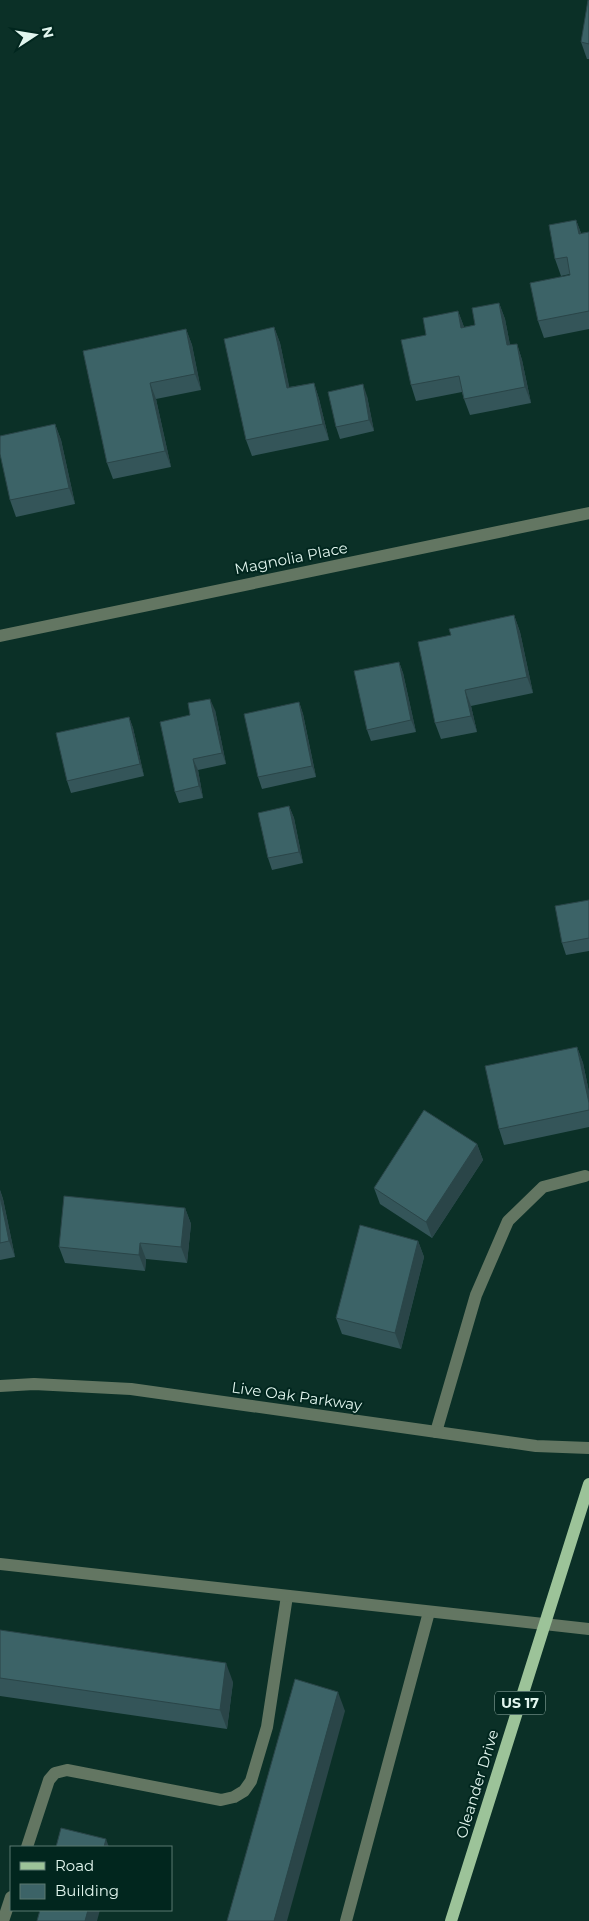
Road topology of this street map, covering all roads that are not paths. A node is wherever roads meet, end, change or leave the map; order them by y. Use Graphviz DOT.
graph roads {
  1 [pos="589,513"];
  2 [pos="0,636"];
  3 [pos="585,1176"];
  4 [pos="0,1386"];
  5 [pos="436,1432"];
  6 [pos="589,1448"];
  7 [pos="589,1484"];
  8 [pos="0,1564"];
  9 [pos="287,1596"];
  10 [pos="429,1612"];
  11 [pos="544,1625"];
  12 [pos="589,1630"];
  13 [pos="27,1846"];
  14 [pos="10,1900"];
  15 [pos="4,1921"];
  16 [pos="346,1921"];
  17 [pos="452,1921"];
  1 -- 2 [label="street, Magnolia Place"];
  3 -- 5 [label="street"];
  4 -- 5 [label="street, Live Oak Parkway"];
  5 -- 6 [label="street, Live Oak Parkway"];
  7 -- 11 [label="main road, Oleander Drive / US 17"];
  8 -- 9 [label="street"];
  9 -- 10 [label="street"];
  9 -- 13 [label="street"];
  10 -- 11 [label="street"];
  10 -- 16 [label="street"];
  11 -- 12 [label="street"];
  11 -- 17 [label="main road, Oleander Drive / US 17"];
  14 -- 15 [label="street"];
}
